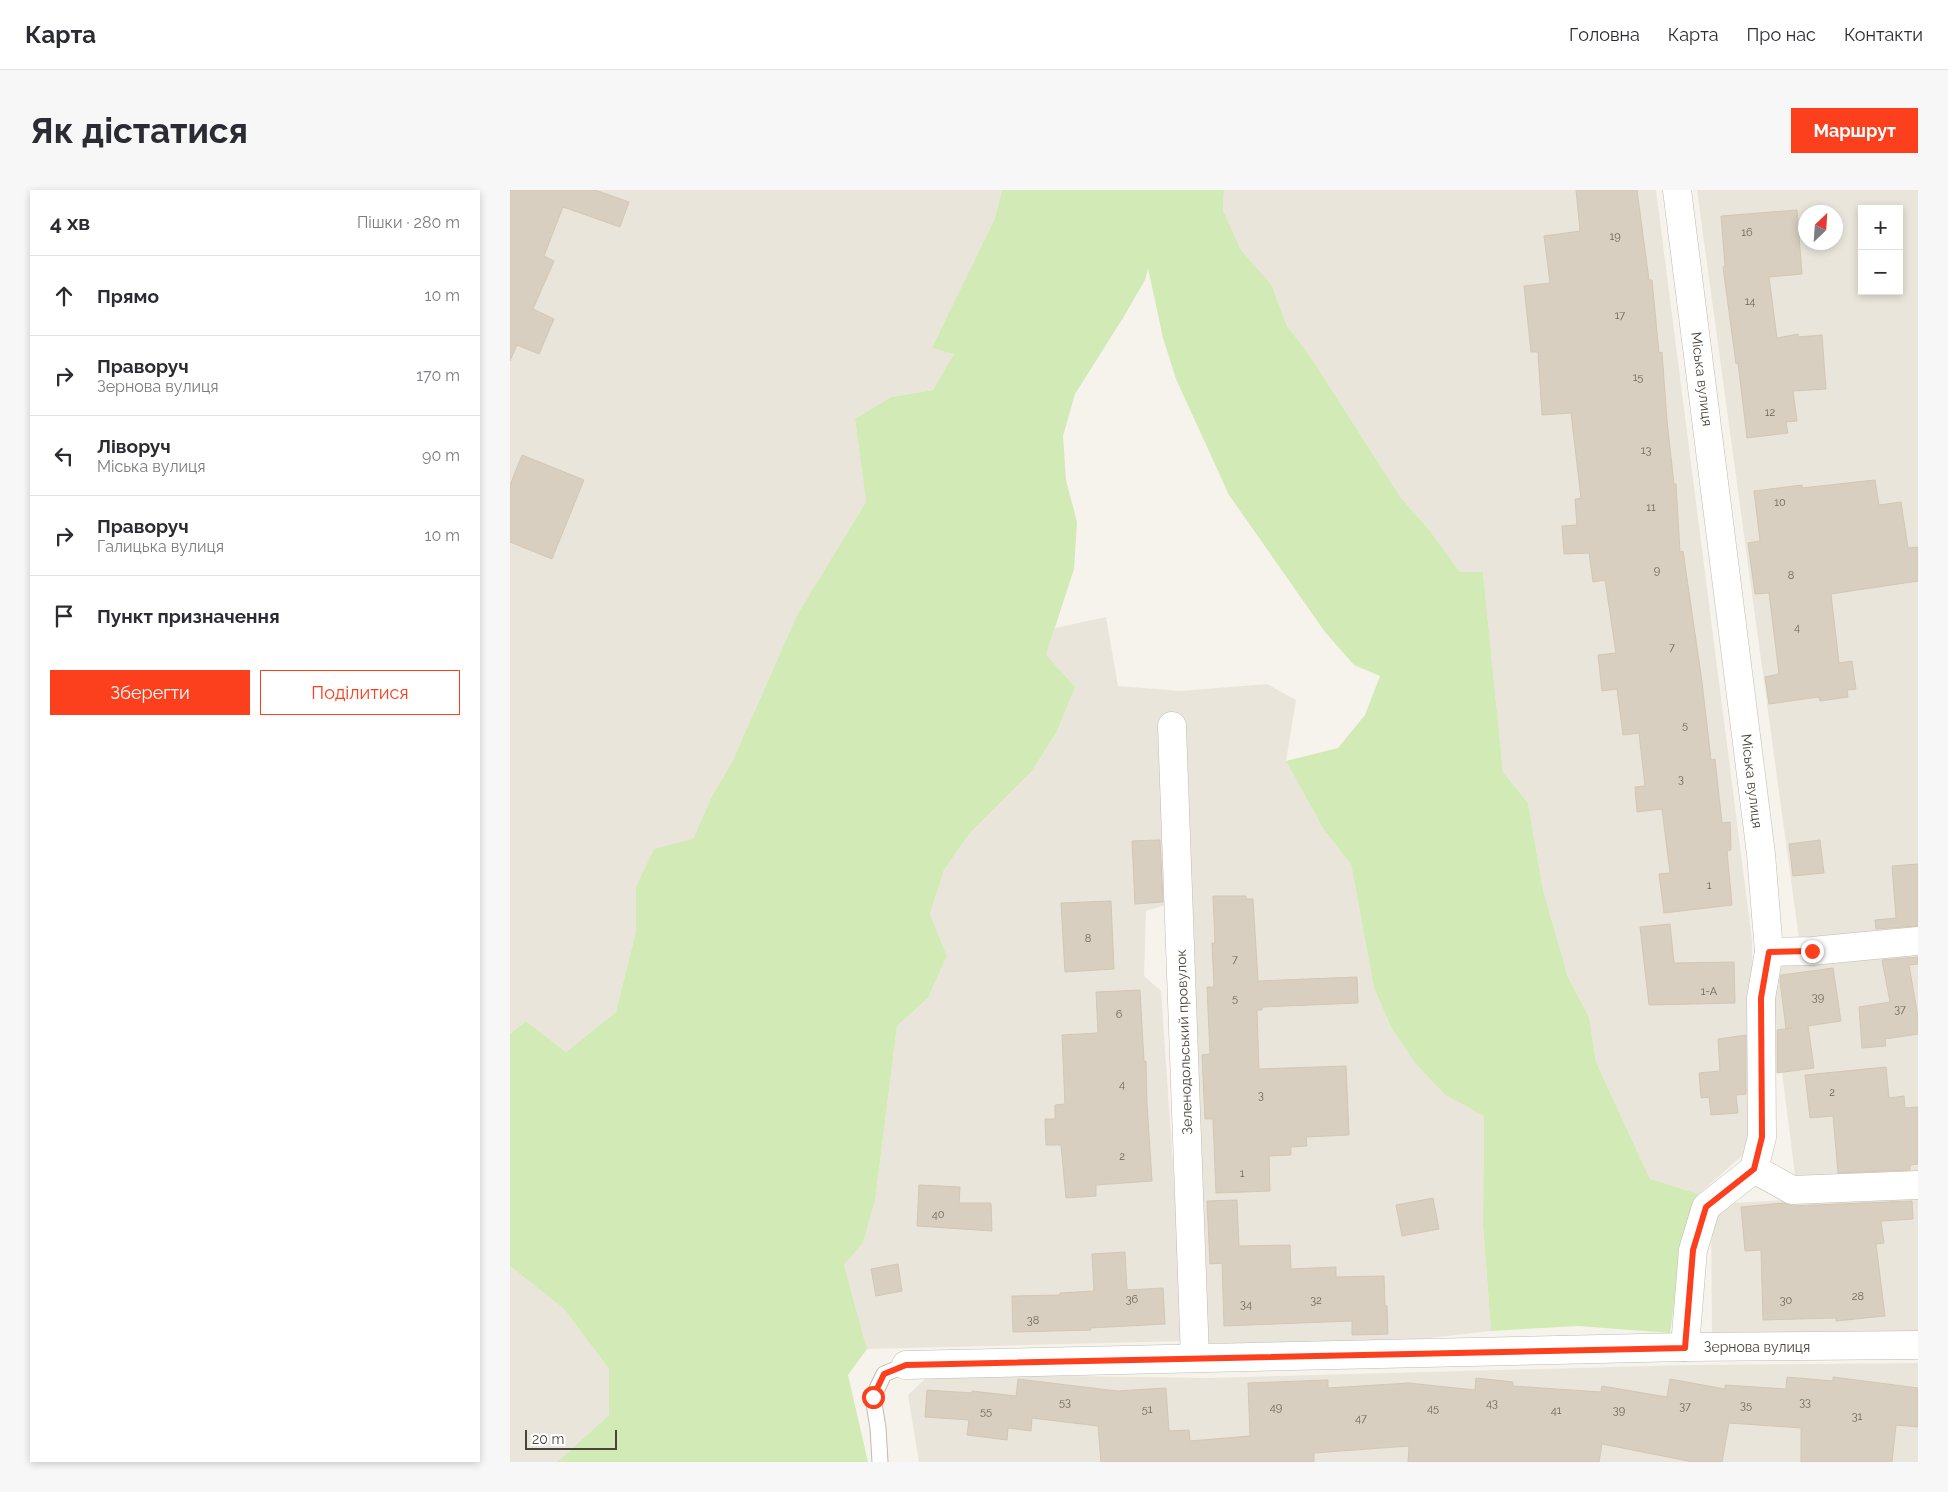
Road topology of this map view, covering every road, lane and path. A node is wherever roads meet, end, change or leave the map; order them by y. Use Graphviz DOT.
graph roads {
  1 [pos="1677,190"];
  2 [pos="1172,726"];
  3 [pos="1918,942"];
  4 [pos="1769,952"];
  5 [pos="1754,1169"];
  6 [pos="1918,1185"];
  7 [pos="1918,1345"];
  8 [pos="1685,1348"];
  9 [pos="1196,1358"];
  10 [pos="906,1365"];
  11 [pos="880,1462"];
  1 -- 4 [label="street, Міська вулиця"];
  2 -- 9 [label="street, Зеленодольський провулок"];
  3 -- 4 [label="street"];
  4 -- 5 [label="street, Міська вулиця"];
  5 -- 6 [label="street"];
  5 -- 8 [label="street"];
  7 -- 8 [label="street, Зернова вулиця"];
  8 -- 9 [label="street, Зернова вулиця"];
  9 -- 10 [label="street, Зернова вулиця"];
  10 -- 11 [label="lane"];
}
